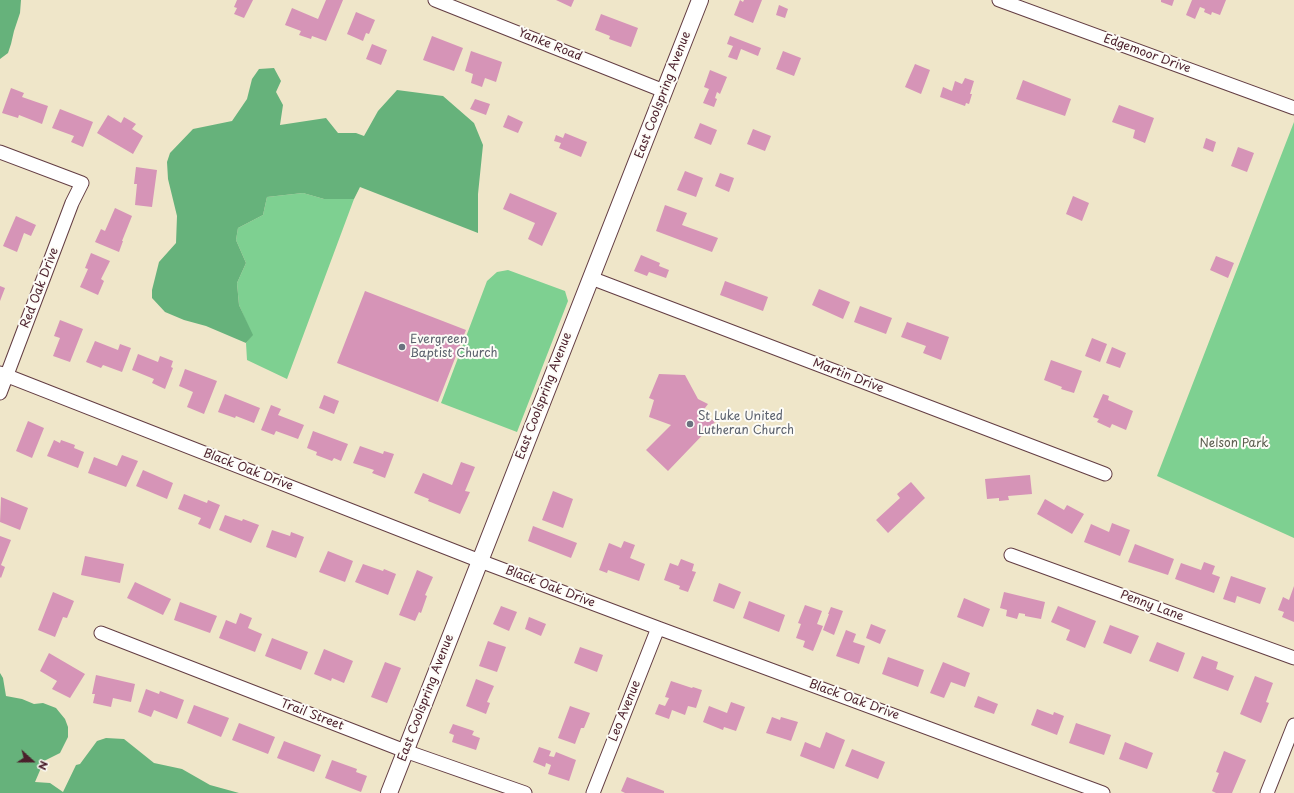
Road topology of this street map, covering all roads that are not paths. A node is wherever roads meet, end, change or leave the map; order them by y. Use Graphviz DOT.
graph roads {
  1 [pos="435,0"];
  2 [pos="700,0"];
  3 [pos="999,0"];
  4 [pos="664,91"];
  5 [pos="1294,108"];
  6 [pos="0,152"];
  7 [pos="591,278"];
  8 [pos="3,375"];
  9 [pos="0,393"];
  10 [pos="1105,474"];
  11 [pos="1011,555"];
  12 [pos="480,561"];
  13 [pos="658,628"];
  14 [pos="101,633"];
  15 [pos="1294,658"];
  16 [pos="1294,725"];
  17 [pos="405,751"];
  18 [pos="1073,788"];
  19 [pos="389,793"];
  20 [pos="525,793"];
  21 [pos="593,793"];
  22 [pos="1103,793"];
  23 [pos="1267,793"];
  1 -- 4 [label="street, Yanke Road"];
  2 -- 4 [label="street, East Coolspring Avenue"];
  3 -- 5 [label="street, Edgemoor Drive"];
  4 -- 7 [label="street, East Coolspring Avenue"];
  6 -- 8 [label="street, Red Oak Drive"];
  7 -- 10 [label="street, Martin Drive"];
  7 -- 12 [label="street, East Coolspring Avenue"];
  8 -- 9 [label="street, Red Oak Drive"];
  8 -- 12 [label="street, Black Oak Drive"];
  11 -- 15 [label="street, Penny Lane"];
  12 -- 13 [label="street, Black Oak Drive"];
  12 -- 17 [label="street, East Coolspring Avenue"];
  13 -- 18 [label="street, Black Oak Drive"];
  13 -- 21 [label="street, Leo Avenue"];
  14 -- 17 [label="street, Trail Street"];
  16 -- 23 [label="street"];
  17 -- 19 [label="street, East Coolspring Avenue"];
  17 -- 20 [label="street, Trail Street"];
  18 -- 22 [label="street, Black Oak Drive"];
}
